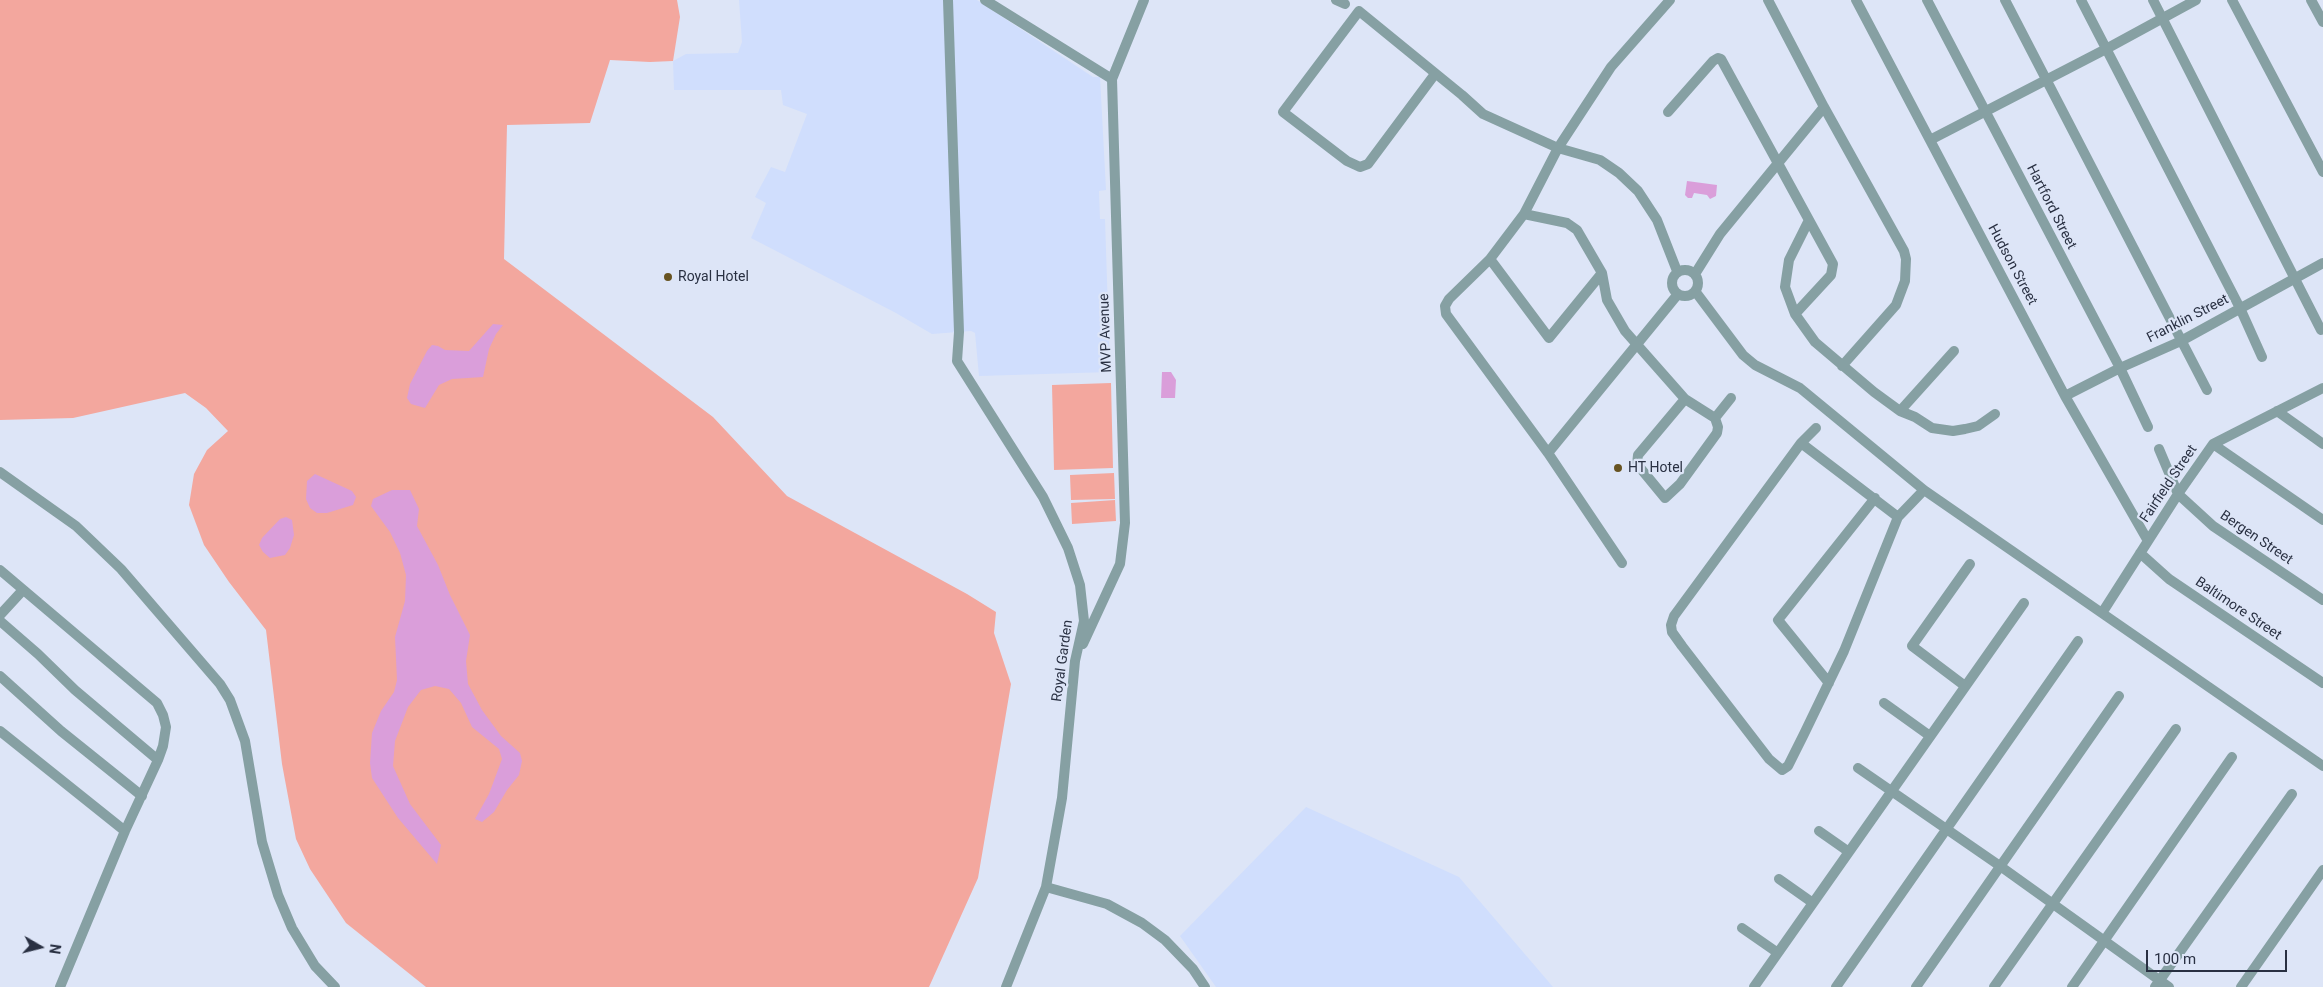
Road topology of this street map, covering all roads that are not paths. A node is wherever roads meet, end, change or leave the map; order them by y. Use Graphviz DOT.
graph roads {
  1 [pos="948,0"];
  2 [pos="985,0"];
  3 [pos="1144,0"];
  4 [pos="1670,0"];
  5 [pos="1768,0"];
  6 [pos="1856,0"];
  7 [pos="1927,0"];
  8 [pos="2005,0"];
  9 [pos="2080,0"];
  10 [pos="2153,0"];
  11 [pos="2196,0"];
  12 [pos="2232,0"];
  13 [pos="2312,0"];
  14 [pos="2162,18"];
  15 [pos="2323,22"];
  16 [pos="2106,49"];
  17 [pos="1435,74"];
  18 [pos="1112,79"];
  19 [pos="2048,80"];
  20 [pos="1824,107"];
  21 [pos="1986,111"];
  22 [pos="1668,112"];
  23 [pos="1930,140"];
  24 [pos="1558,148"];
  25 [pos="1778,164"];
  26 [pos="2323,172"];
  27 [pos="1524,214"];
  28 [pos="1808,222"];
  29 [pos="1490,259"];
  30 [pos="2323,263"];
  31 [pos="1677,272"];
  32 [pos="1602,273"];
  33 [pos="1695,274"];
  34 [pos="2296,278"];
  35 [pos="1695,291"];
  36 [pos="1678,294"];
  37 [pos="2240,308"];
  38 [pos="1795,314"];
  39 [pos="2321,330"];
  40 [pos="2181,341"];
  41 [pos="1637,342"];
  42 [pos="1954,351"];
  43 [pos="2262,357"];
  44 [pos="1842,366"];
  45 [pos="2120,368"];
  46 [pos="2323,388"];
  47 [pos="2207,390"];
  48 [pos="2065,396"];
  49 [pos="1731,398"];
  50 [pos="1684,399"];
  51 [pos="1900,411"];
  52 [pos="2277,411"];
  53 [pos="1995,414"];
  54 [pos="1715,418"];
  55 [pos="2148,427"];
  56 [pos="1816,428"];
  57 [pos="1801,443"];
  58 [pos="2213,444"];
  59 [pos="2323,444"];
  60 [pos="2159,449"];
  61 [pos="1548,453"];
  62 [pos="0,472"];
  63 [pos="1924,490"];
  64 [pos="2178,494"];
  65 [pos="1875,498"];
  66 [pos="1898,517"];
  67 [pos="2323,520"];
  68 [pos="2148,541"];
  69 [pos="2140,553"];
  70 [pos="1622,562"];
  71 [pos="1970,564"];
  72 [pos="0,570"];
  73 [pos="23,590"];
  74 [pos="2323,600"];
  75 [pos="2024,603"];
  76 [pos="2102,612"];
  77 [pos="0,615"];
  78 [pos="0,621"];
  79 [pos="2078,641"];
  80 [pos="1075,661"];
  81 [pos="0,676"];
  82 [pos="1829,683"];
  83 [pos="2323,683"];
  84 [pos="1965,686"];
  85 [pos="2119,696"];
  86 [pos="1884,703"];
  87 [pos="2176,729"];
  88 [pos="0,731"];
  89 [pos="1930,736"];
  90 [pos="2232,757"];
  91 [pos="158,760"];
  92 [pos="2323,766"];
  93 [pos="1858,768"];
  94 [pos="1892,790"];
  95 [pos="2292,794"];
  96 [pos="142,796"];
  97 [pos="1947,828"];
  98 [pos="125,831"];
  99 [pos="1819,831"];
  100 [pos="1849,852"];
  101 [pos="2000,866"];
  102 [pos="2323,870"];
  103 [pos="1779,879"];
  104 [pos="1046,888"];
  105 [pos="1813,903"];
  106 [pos="2053,904"];
  107 [pos="1742,928"];
  108 [pos="2104,941"];
  109 [pos="1778,953"];
  110 [pos="2157,984"];
  111 [pos="60,987"];
  112 [pos="335,987"];
  113 [pos="1006,987"];
  114 [pos="1205,987"];
  115 [pos="1754,987"];
  116 [pos="1836,987"];
  117 [pos="1916,987"];
  118 [pos="1994,987"];
  119 [pos="2072,987"];
  120 [pos="2169,987"];
  121 [pos="2241,987"];
  1 -- 80 [label="street, Royal Garden"];
  2 -- 18 [label="street"];
  3 -- 18 [label="street, MVP Avenue"];
  4 -- 24 [label="street"];
  5 -- 20 [label="street"];
  6 -- 23 [label="street, Hudson Street"];
  7 -- 21 [label="street, Hartford Street"];
  8 -- 19 [label="street"];
  9 -- 16 [label="street"];
  10 -- 14 [label="street"];
  11 -- 14 [label="street"];
  12 -- 26 [label="street"];
  13 -- 15 [label="street"];
  14 -- 16 [label="street"];
  14 -- 34 [label="street"];
  16 -- 19 [label="street"];
  16 -- 37 [label="street"];
  17 -- 17 [label="street"];
  17 -- 24 [label="street"];
  18 -- 80 [label="street, MVP Avenue"];
  19 -- 21 [label="street"];
  19 -- 40 [label="street"];
  20 -- 25 [label="street"];
  20 -- 44 [label="street"];
  21 -- 23 [label="street"];
  21 -- 45 [label="street, Hartford Street"];
  22 -- 25 [label="street"];
  23 -- 48 [label="street, Hudson Street"];
  24 -- 27 [label="street"];
  24 -- 31 [label="street"];
  25 -- 28 [label="street"];
  25 -- 33 [label="street"];
  27 -- 29 [label="street"];
  27 -- 32 [label="street"];
  28 -- 38 [label="street"];
  28 -- 38 [label="street"];
  29 -- 32 [label="street"];
  29 -- 61 [label="street"];
  30 -- 34 [label="street, Franklin Street"];
  31 -- 33 [label="street"];
  31 -- 36 [label="street"];
  32 -- 41 [label="street"];
  33 -- 35 [label="street"];
  34 -- 37 [label="street, Franklin Street"];
  34 -- 39 [label="street"];
  35 -- 36 [label="street"];
  35 -- 63 [label="street"];
  36 -- 41 [label="street"];
  37 -- 40 [label="street, Franklin Street"];
  37 -- 43 [label="street"];
  38 -- 44 [label="street"];
  40 -- 45 [label="street, Franklin Street"];
  40 -- 47 [label="street"];
  41 -- 50 [label="street"];
  41 -- 61 [label="street"];
  42 -- 51 [label="street"];
  44 -- 51 [label="street"];
  45 -- 48 [label="street, Franklin Street"];
  45 -- 55 [label="street, Hartford Street"];
  46 -- 52 [label="street, Fairfield Street"];
  48 -- 68 [label="street, Hudson Street"];
  49 -- 54 [label="street"];
  50 -- 54 [label="street"];
  50 -- 54 [label="street"];
  51 -- 53 [label="street"];
  52 -- 58 [label="street, Fairfield Street"];
  52 -- 59 [label="street"];
  56 -- 57 [label="street"];
  57 -- 65 [label="street"];
  57 -- 82 [label="street"];
  58 -- 64 [label="street, Fairfield Street"];
  58 -- 67 [label="street"];
  60 -- 64 [label="street"];
  61 -- 70 [label="street"];
  62 -- 112 [label="street"];
  63 -- 66 [label="street"];
  63 -- 76 [label="street"];
  64 -- 68 [label="street, Fairfield Street"];
  64 -- 74 [label="street, Bergen Street"];
  65 -- 66 [label="street"];
  65 -- 82 [label="street"];
  66 -- 82 [label="street"];
  68 -- 69 [label="street, Fairfield Street"];
  69 -- 76 [label="street, Fairfield Street"];
  69 -- 83 [label="street, Baltimore Street"];
  71 -- 84 [label="street"];
  72 -- 73 [label="street"];
  73 -- 77 [label="street"];
  73 -- 91 [label="street"];
  75 -- 84 [label="street"];
  76 -- 92 [label="street"];
  78 -- 91 [label="street"];
  79 -- 97 [label="street"];
  80 -- 104 [label="street, Royal Garden"];
  81 -- 96 [label="street"];
  84 -- 89 [label="street"];
  85 -- 101 [label="street"];
  86 -- 89 [label="street"];
  87 -- 106 [label="street"];
  88 -- 98 [label="street"];
  89 -- 94 [label="street"];
  90 -- 108 [label="street"];
  91 -- 96 [label="street"];
  93 -- 94 [label="street"];
  94 -- 97 [label="street"];
  94 -- 100 [label="street"];
  95 -- 110 [label="street"];
  96 -- 98 [label="street"];
  97 -- 101 [label="street"];
  97 -- 116 [label="street"];
  98 -- 111 [label="street"];
  99 -- 100 [label="street"];
  100 -- 105 [label="street"];
  101 -- 106 [label="street"];
  101 -- 117 [label="street"];
  102 -- 121 [label="street"];
  103 -- 105 [label="street"];
  104 -- 113 [label="street, Royal Garden"];
  104 -- 114 [label="street"];
  105 -- 109 [label="street"];
  106 -- 108 [label="street"];
  106 -- 118 [label="street"];
  107 -- 109 [label="street"];
  108 -- 110 [label="street"];
  108 -- 119 [label="street"];
  109 -- 115 [label="street"];
  110 -- 120 [label="street"];
}
